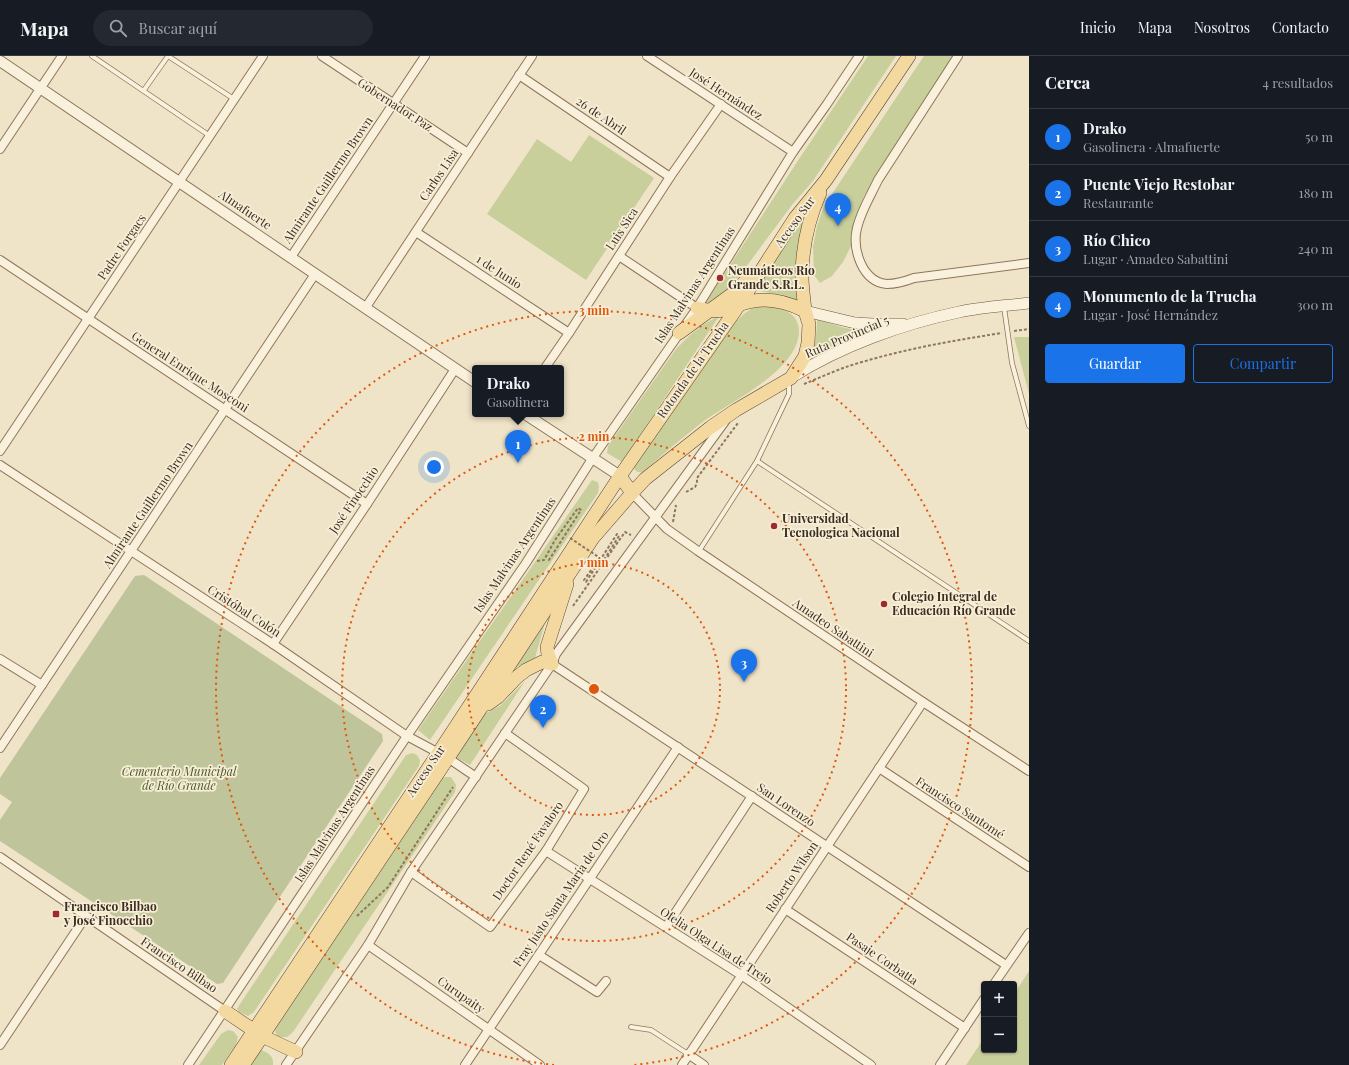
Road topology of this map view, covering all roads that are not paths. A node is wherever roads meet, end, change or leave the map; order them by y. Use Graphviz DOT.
graph roads {
  1 [pos="62,56"];
  2 [pos="92,56"];
  3 [pos="168,56"];
  4 [pos="263,56"];
  5 [pos="322,56"];
  6 [pos="425,56"];
  7 [pos="532,56"];
  8 [pos="647,56"];
  9 [pos="908,56"];
  10 [pos="958,56"];
  11 [pos="856,57"];
  12 [pos="659,59"];
  13 [pos="0,61"];
  14 [pos="519,75"];
  15 [pos="41,88"];
  16 [pos="144,90"];
  17 [pos="234,99"];
  18 [pos="393,104"];
  19 [pos="721,104"];
  20 [pos="210,136"];
  21 [pos="0,150"];
  22 [pos="468,152"];
  23 [pos="792,152"];
  24 [pos="670,177"];
  25 [pos="826,180"];
  26 [pos="180,181"];
  27 [pos="416,232"];
  28 [pos="773,251"];
  29 [pos="618,256"];
  30 [pos="291,257"];
  31 [pos="0,260"];
  32 [pos="1029,264"];
  33 [pos="315,274"];
  34 [pos="1029,303"];
  35 [pos="739,305"];
  36 [pos="1004,306"];
  37 [pos="366,307"];
  38 [pos="697,308"];
  39 [pos="711,311"];
  40 [pos="805,311"];
  41 [pos="88,319"];
  42 [pos="915,323"];
  43 [pos="569,333"];
  44 [pos="679,333"];
  45 [pos="547,365"];
  46 [pos="455,369"];
  47 [pos="472,380"];
  48 [pos="790,382"];
  49 [pos="226,410"];
  50 [pos="737,416"];
  51 [pos="529,417"];
  52 [pos="1029,426"];
  53 [pos="0,451"];
  54 [pos="592,459"];
  55 [pos="757,461"];
  56 [pos="0,465"];
  57 [pos="620,476"];
  58 [pos="632,493"];
  59 [pos="367,504"];
  60 [pos="654,518"];
  61 [pos="131,552"];
  62 [pos="698,552"];
  63 [pos="568,575"];
  64 [pos="1029,641"];
  65 [pos="272,644"];
  66 [pos="0,659"];
  67 [pos="552,664"];
  68 [pos="42,685"];
  69 [pos="923,702"];
  70 [pos="480,710"];
  71 [pos="505,733"];
  72 [pos="407,736"];
  73 [pos="678,747"];
  74 [pos="0,748"];
  75 [pos="444,755"];
  76 [pos="879,768"];
  77 [pos="1029,771"];
  78 [pos="476,777"];
  79 [pos="752,796"];
  80 [pos="827,846"];
  81 [pos="546,851"];
  82 [pos="0,857"];
  83 [pos="1029,867"];
  84 [pos="410,872"];
  85 [pos="590,878"];
  86 [pos="785,909"];
  87 [pos="86,916"];
  88 [pos="666,927"];
  89 [pos="1029,933"];
  90 [pos="368,945"];
  91 [pos="538,955"];
  92 [pos="1006,965"];
  93 [pos="741,976"];
  94 [pos="606,981"];
  95 [pos="996,981"];
  96 [pos="981,1004"];
  97 [pos="225,1011"];
  98 [pos="631,1027"];
  99 [pos="965,1028"];
  100 [pos="489,1030"];
  101 [pos="258,1034"];
  102 [pos="0,1045"];
  103 [pos="296,1052"];
  104 [pos="688,1054"];
  105 [pos="188,1065"];
  106 [pos="231,1065"];
  107 [pos="243,1065"];
  108 [pos="286,1065"];
  109 [pos="465,1065"];
  110 [pos="540,1065"];
  111 [pos="682,1065"];
  112 [pos="704,1065"];
  113 [pos="871,1065"];
  114 [pos="940,1065"];
  1 -- 15 [label="street"];
  2 -- 16 [label="lane"];
  3 -- 16 [label="lane"];
  3 -- 17 [label="lane"];
  4 -- 17 [label="street, Padre Forgacs"];
  5 -- 18 [label="street, Gobernador Paz"];
  6 -- 18 [label="street, Almirante Guillermo Brown"];
  7 -- 14 [label="street, Carlos Lisa"];
  8 -- 12 [label="street, José Hernández"];
  9 -- 25 [label="main road, Acceso Sur"];
  10 -- 32 [label="street"];
  11 -- 23 [label="street, Islas Malvinas Argentinas"];
  12 -- 19 [label="street, José Hernández"];
  13 -- 15 [label="street, Almafuerte"];
  14 -- 22 [label="street, Carlos Lisa"];
  14 -- 24 [label="street, 26 de Abril"];
  15 -- 21 [label="street"];
  15 -- 26 [label="street, Almafuerte"];
  16 -- 20 [label="lane"];
  17 -- 20 [label="street, Padre Forgacs"];
  18 -- 22 [label="street, Gobernador Paz"];
  18 -- 30 [label="street, Almirante Guillermo Brown"];
  19 -- 23 [label="street, José Hernández"];
  19 -- 24 [label="street, Luis Sica"];
  20 -- 26 [label="street, Padre Forgacs"];
  22 -- 27 [label="street, Carlos Lisa"];
  23 -- 38 [label="street, Islas Malvinas Argentinas"];
  24 -- 29 [label="street, Luis Sica"];
  25 -- 28 [label="main road, Acceso Sur"];
  25 -- 40 [label="main road, Acceso Sur"];
  26 -- 30 [label="street, Almafuerte"];
  26 -- 41 [label="street, Padre Forgacs"];
  27 -- 37 [label="street, Carlos Lisa"];
  27 -- 43 [label="street, 1 de Junio"];
  28 -- 35 [label="main road, Acceso Sur"];
  28 -- 39 [label="main road"];
  29 -- 38 [label="street"];
  29 -- 43 [label="street, Luis Sica"];
  30 -- 33 [label="street, Almafuerte"];
  31 -- 41 [label="street, General Enrique Mosconi"];
  33 -- 37 [label="street, Almafuerte"];
  33 -- 49 [label="street, Almirante Guillermo Brown"];
  34 -- 36 [label="main road, Ruta Provincial 5"];
  35 -- 39 [label="main road"];
  35 -- 40 [label="main road"];
  35 -- 57 [label="main road, Rotonda de la Trucha"];
  36 -- 42 [label="main road, Ruta Provincial 5"];
  36 -- 52 [label="lane"];
  37 -- 46 [label="street, Almafuerte"];
  38 -- 39 [label="main road"];
  38 -- 44 [label="street, Islas Malvinas Argentinas"];
  39 -- 44 [label="main road"];
  40 -- 42 [label="main road, Ruta Provincial 5"];
  40 -- 48 [label="main road"];
  41 -- 49 [label="street, General Enrique Mosconi"];
  41 -- 53 [label="street, Padre Forgacs"];
  42 -- 48 [label="main road, Ruta Provincial 5"];
  43 -- 45 [label="street, Luis Sica"];
  44 -- 54 [label="street, Islas Malvinas Argentinas"];
  46 -- 47 [label="street, Almafuerte"];
  46 -- 59 [label="street, José Finocchio"];
  48 -- 50 [label="main road"];
  48 -- 55 [label="lane"];
  49 -- 59 [label="street, General Enrique Mosconi"];
  49 -- 61 [label="street, Almirante Guillermo Brown"];
  50 -- 58 [label="main road"];
  50 -- 60 [label="street"];
  51 -- 54 [label="street"];
  54 -- 57 [label="street"];
  54 -- 72 [label="street, Islas Malvinas Argentinas"];
  55 -- 62 [label="lane"];
  55 -- 64 [label="lane"];
  56 -- 61 [label="street, Cristóbal Colón"];
  57 -- 58 [label="main road"];
  57 -- 75 [label="main road, Acceso Sur"];
  58 -- 60 [label="street, Amadeo Sabattini"];
  58 -- 63 [label="main road, Acceso Sur"];
  59 -- 65 [label="street, José Finocchio"];
  60 -- 62 [label="street, Amadeo Sabattini"];
  60 -- 67 [label="street"];
  61 -- 65 [label="street, Cristóbal Colón"];
  61 -- 68 [label="street, Almirante Guillermo Brown"];
  62 -- 69 [label="street, Amadeo Sabattini"];
  63 -- 67 [label="main road"];
  63 -- 70 [label="main road, Acceso Sur"];
  65 -- 72 [label="street, Cristóbal Colón"];
  66 -- 68 [label="street"];
  67 -- 70 [label="main road"];
  67 -- 71 [label="street"];
  67 -- 73 [label="street, San Lorenzo"];
  68 -- 74 [label="street, Almirante Guillermo Brown"];
  69 -- 76 [label="street, Roberto Wilson"];
  69 -- 77 [label="street, Amadeo Sabattini"];
  70 -- 75 [label="main road, Acceso Sur"];
  71 -- 78 [label="street"];
  71 -- 81 [label="street, Doctor René Favaloro"];
  72 -- 75 [label="street, Cristóbal Colón"];
  72 -- 97 [label="street, Islas Malvinas Argentinas"];
  73 -- 79 [label="street, San Lorenzo"];
  73 -- 85 [label="street, Fray Justo Santa María de Oro"];
  75 -- 78 [label="street, Cristóbal Colón"];
  75 -- 101 [label="main road, Acceso Sur"];
  76 -- 80 [label="street, Roberto Wilson"];
  76 -- 83 [label="street, Francisco Santomé"];
  78 -- 84 [label="street"];
  79 -- 80 [label="street, San Lorenzo"];
  79 -- 88 [label="street"];
  80 -- 86 [label="street, Roberto Wilson"];
  80 -- 92 [label="street, San Lorenzo"];
  81 -- 84 [label="street, Doctor René Favaloro"];
  81 -- 85 [label="street, Ofelia Olga Lisa de Trejo"];
  82 -- 87 [label="street, Francisco Bilbao"];
  84 -- 90 [label="street"];
  85 -- 88 [label="street, Ofelia Olga Lisa de Trejo"];
  85 -- 91 [label="street, Fray Justo Santa María de Oro"];
  86 -- 93 [label="street, Roberto Wilson"];
  86 -- 99 [label="street, Pasaje Corbatta"];
  87 -- 97 [label="street, Francisco Bilbao"];
  87 -- 102 [label="street"];
  88 -- 93 [label="street, Ofelia Olga Lisa de Trejo"];
  89 -- 92 [label="street"];
  90 -- 100 [label="street, Curupaity"];
  90 -- 103 [label="street"];
  91 -- 94 [label="street"];
  91 -- 100 [label="street, Fray Justo Santa María de Oro"];
  92 -- 95 [label="street"];
  93 -- 104 [label="street, Roberto Wilson"];
  93 -- 113 [label="street, Ofelia Olga Lisa de Trejo"];
  96 -- 99 [label="street"];
  97 -- 101 [label="main road"];
  97 -- 105 [label="street, Islas Malvinas Argentinas"];
  98 -- 104 [label="lane"];
  99 -- 114 [label="street"];
  100 -- 109 [label="street, Fray Justo Santa María de Oro"];
  100 -- 110 [label="street, Curupaity"];
  101 -- 103 [label="main road"];
  101 -- 106 [label="main road, Acceso Sur"];
  101 -- 107 [label="main road, Acceso Sur"];
  103 -- 108 [label="street"];
  104 -- 111 [label="street, Roberto Wilson"];
  104 -- 112 [label="street"];
}
